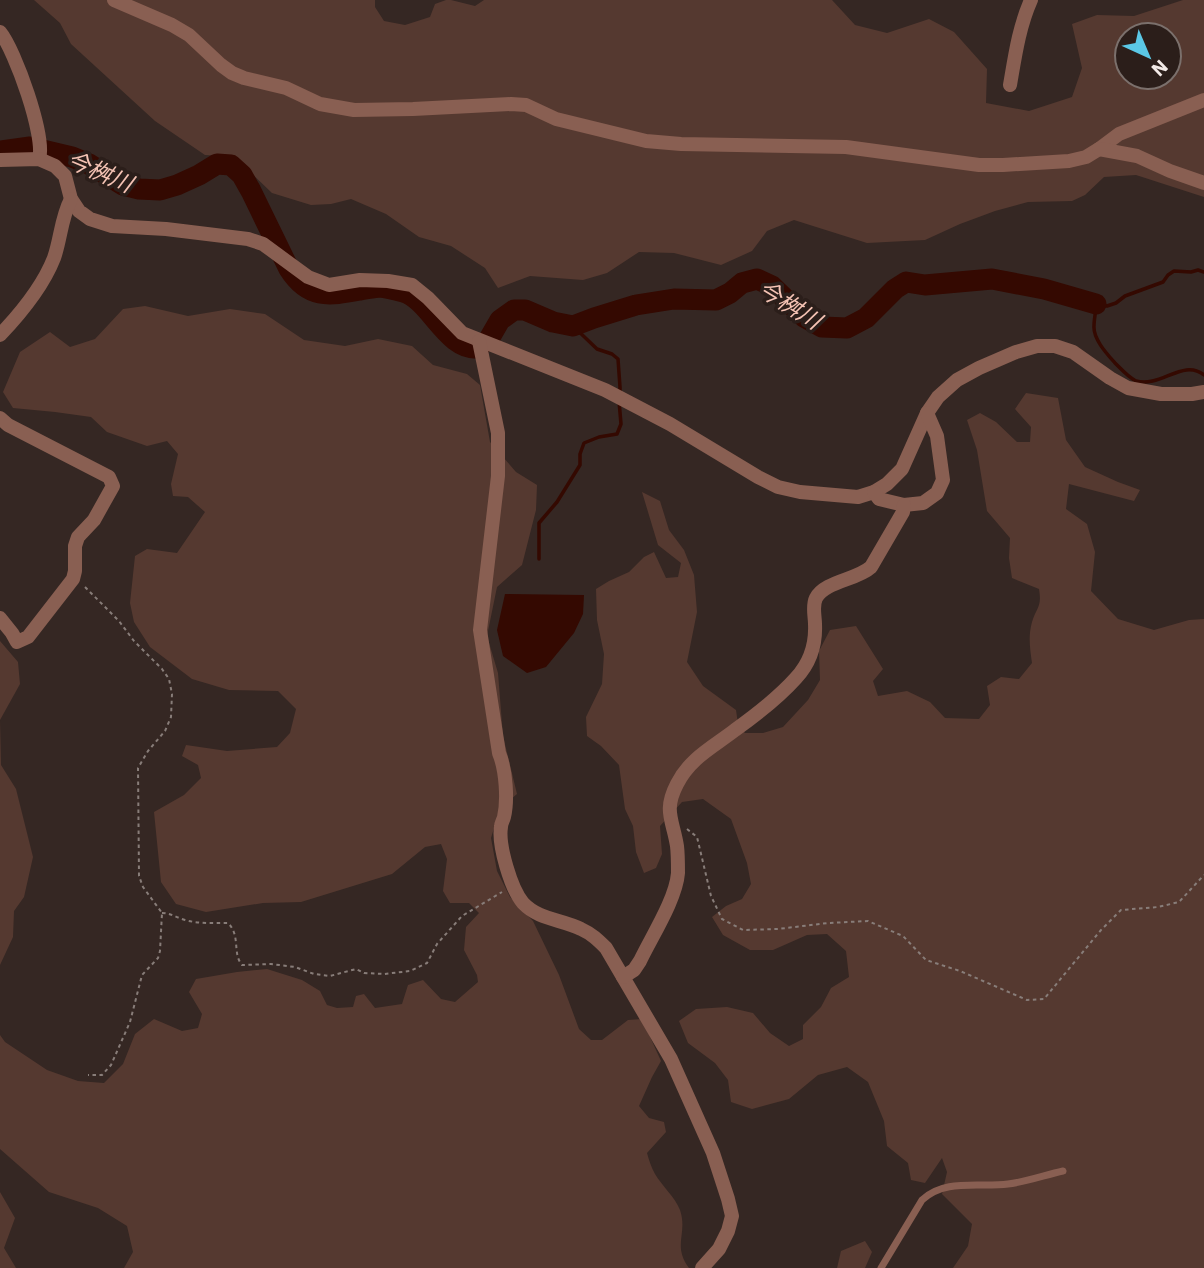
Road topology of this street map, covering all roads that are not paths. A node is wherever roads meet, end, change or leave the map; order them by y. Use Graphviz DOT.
graph roads {
  1 [pos="114,0"];
  2 [pos="1031,0"];
  3 [pos="0,32"];
  4 [pos="1010,85"];
  5 [pos="1204,100"];
  6 [pos="1099,149"];
  7 [pos="40,153"];
  8 [pos="0,160"];
  9 [pos="1204,183"];
  10 [pos="71,200"];
  11 [pos="0,335"];
  12 [pos="479,341"];
  13 [pos="1204,392"];
  14 [pos="928,413"];
  15 [pos="0,418"];
  16 [pos="874,492"];
  17 [pos="904,505"];
  18 [pos="0,618"];
  19 [pos="623,977"];
  20 [pos="1063,1171"];
  21 [pos="702,1268"];
  22 [pos="881,1268"];
  1 -- 6 [label="street"];
  2 -- 4 [label="street"];
  3 -- 7 [label="street"];
  5 -- 6 [label="street"];
  6 -- 9 [label="street"];
  7 -- 8 [label="street"];
  7 -- 10 [label="street"];
  10 -- 11 [label="street"];
  10 -- 12 [label="street"];
  12 -- 16 [label="street"];
  12 -- 19 [label="street"];
  13 -- 14 [label="street"];
  14 -- 16 [label="street"];
  14 -- 17 [label="street"];
  15 -- 18 [label="street"];
  16 -- 17 [label="street"];
  17 -- 19 [label="street"];
  19 -- 21 [label="street"];
  20 -- 22 [label="lane"];
}
